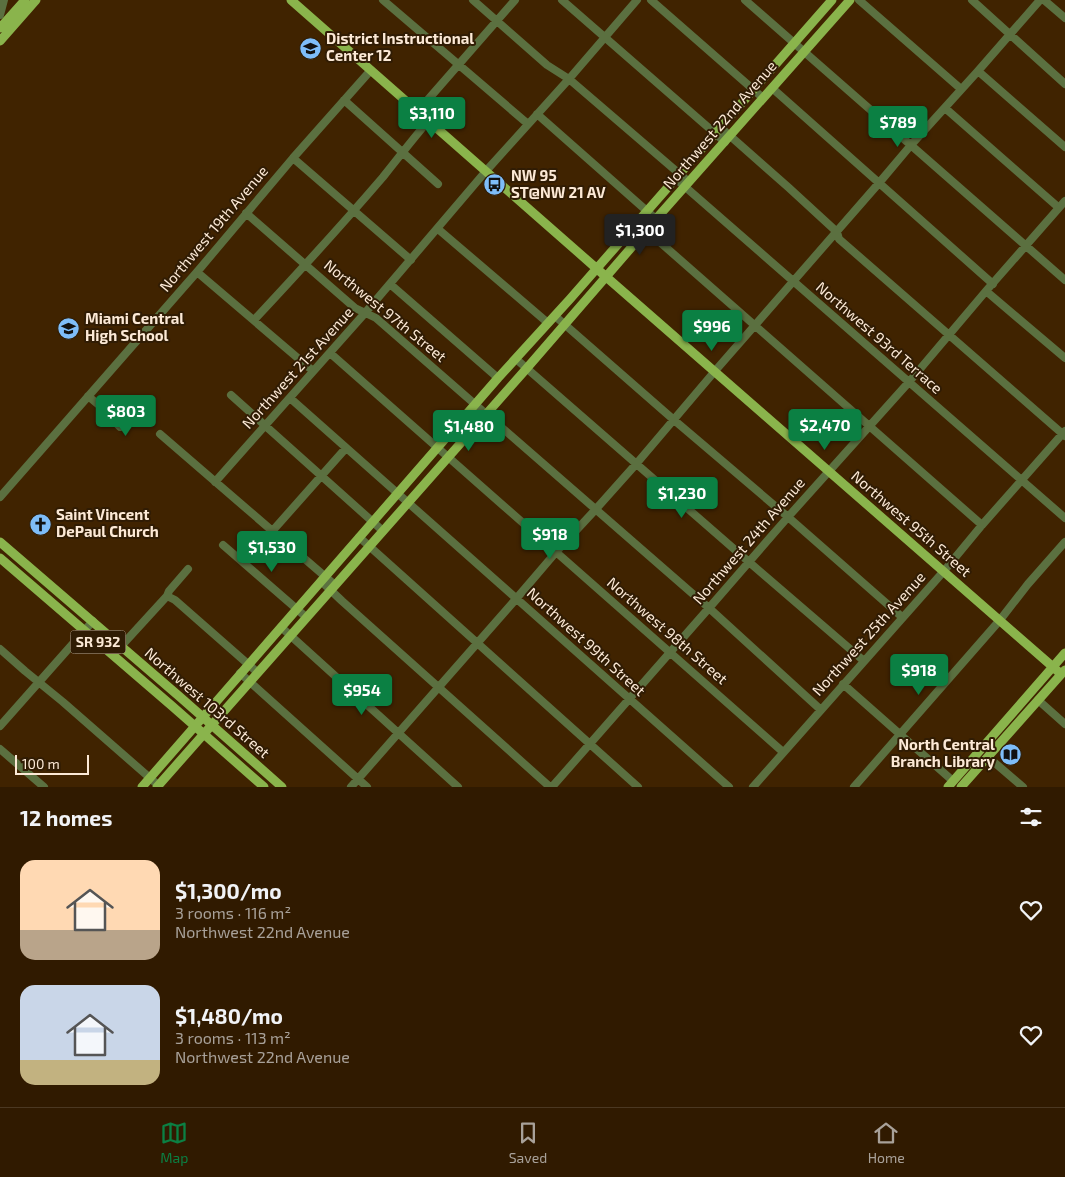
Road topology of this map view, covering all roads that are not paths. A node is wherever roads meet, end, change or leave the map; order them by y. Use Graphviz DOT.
graph roads {
  1 [pos="4,0"];
  2 [pos="291,0"];
  3 [pos="383,0"];
  4 [pos="473,0"];
  5 [pos="515,0"];
  6 [pos="562,0"];
  7 [pos="637,0"];
  8 [pos="651,0"];
  9 [pos="745,0"];
  10 [pos="832,0"];
  11 [pos="850,0"];
  12 [pos="859,0"];
  13 [pos="972,0"];
  14 [pos="1042,0"];
  15 [pos="29,2"];
  16 [pos="0,15"];
  17 [pos="1065,18"];
  18 [pos="497,21"];
  19 [pos="0,28"];
  20 [pos="1010,35"];
  21 [pos="605,38"];
  22 [pos="0,41"];
  23 [pos="794,43"];
  24 [pos="804,52"];
  25 [pos="458,65"];
  26 [pos="371,70"];
  27 [pos="978,71"];
  28 [pos="569,79"];
  29 [pos="1065,84"];
  30 [pos="772,88"];
  31 [pos="753,89"];
  32 [pos="961,90"];
  33 [pos="763,98"];
  34 [pos="344,100"];
  35 [pos="945,108"];
  36 [pos="418,111"];
  37 [pos="537,114"];
  38 [pos="429,120"];
  39 [pos="528,124"];
  40 [pos="717,130"];
  41 [pos="727,139"];
  42 [pos="911,145"];
  43 [pos="1065,147"];
  44 [pos="402,152"];
  45 [pos="293,158"];
  46 [pos="486,171"];
  47 [pos="678,176"];
  48 [pos="879,183"];
  49 [pos="438,184"];
  50 [pos="687,184"];
  51 [pos="1065,201"];
  52 [pos="1058,207"];
  53 [pos="354,210"];
  54 [pos="647,211"];
  55 [pos="246,213"];
  56 [pos="656,219"];
  57 [pos="637,222"];
  58 [pos="438,229"];
  59 [pos="646,230"];
  60 [pos="836,232"];
  61 [pos="1026,246"];
  62 [pos="411,260"];
  63 [pos="306,264"];
  64 [pos="596,268"];
  65 [pos="197,272"];
  66 [pos="606,277"];
  67 [pos="1065,280"];
  68 [pos="794,282"];
  69 [pos="390,284"];
  70 [pos="993,284"];
  71 [pos="986,291"];
  72 [pos="365,313"];
  73 [pos="555,316"];
  74 [pos="254,320"];
  75 [pos="548,324"];
  76 [pos="566,324"];
  77 [pos="755,326"];
  78 [pos="949,336"];
  79 [pos="330,353"];
  80 [pos="1065,358"];
  81 [pos="516,359"];
  82 [pos="527,368"];
  83 [pos="314,371"];
  84 [pos="715,371"];
  85 [pos="498,378"];
  86 [pos="909,382"];
  87 [pos="88,396"];
  88 [pos="231,396"];
  89 [pos="290,398"];
  90 [pos="476,404"];
  91 [pos="486,414"];
  92 [pos="112,416"];
  93 [pos="674,420"];
  94 [pos="265,425"];
  95 [pos="870,426"];
  96 [pos="1064,433"];
  97 [pos="160,434"];
  98 [pos="346,448"];
  99 [pos="437,448"];
  100 [pos="448,457"];
  101 [pos="637,463"];
  102 [pos="829,471"];
  103 [pos="322,475"];
  104 [pos="1022,480"];
  105 [pos="215,482"];
  106 [pos="398,493"];
  107 [pos="0,497"];
  108 [pos="408,503"];
  109 [pos="596,509"];
  110 [pos="788,517"];
  111 [pos="1065,518"];
  112 [pos="373,522"];
  113 [pos="982,525"];
  114 [pos="272,531"];
  115 [pos="383,531"];
  116 [pos="359,537"];
  117 [pos="0,542"];
  118 [pos="1065,542"];
  119 [pos="223,545"];
  120 [pos="370,546"];
  121 [pos="557,552"];
  122 [pos="1,559"];
  123 [pos="749,562"];
  124 [pos="244,563"];
  125 [pos="25,564"];
  126 [pos="188,570"];
  127 [pos="944,571"];
  128 [pos="323,579"];
  129 [pos="333,588"];
  130 [pos="167,596"];
  131 [pos="516,599"];
  132 [pos="709,608"];
  133 [pos="296,609"];
  134 [pos="306,617"];
  135 [pos="902,617"];
  136 [pos="1000,620"];
  137 [pos="93,621"];
  138 [pos="281,627"];
  139 [pos="84,631"];
  140 [pos="290,636"];
  141 [pos="477,643"];
  142 [pos="122,646"];
  143 [pos="0,650"];
  144 [pos="671,652"];
  145 [pos="1065,653"];
  146 [pos="113,655"];
  147 [pos="864,661"];
  148 [pos="248,664"];
  149 [pos="1052,667"];
  150 [pos="257,672"];
  151 [pos="1063,672"];
  152 [pos="240,673"];
  153 [pos="249,681"];
  154 [pos="38,682"];
  155 [pos="843,684"];
  156 [pos="438,687"];
  157 [pos="629,699"];
  158 [pos="1038,700"];
  159 [pos="821,710"];
  160 [pos="203,717"];
  161 [pos="212,724"];
  162 [pos="1065,724"];
  163 [pos="0,726"];
  164 [pos="195,726"];
  165 [pos="398,733"];
  166 [pos="204,734"];
  167 [pos="900,735"];
  168 [pos="589,744"];
  169 [pos="0,748"];
  170 [pos="783,752"];
  171 [pos="988,757"];
  172 [pos="150,778"];
  173 [pos="358,779"];
  174 [pos="951,784"];
  175 [pos="157,786"];
  176 [pos="44,787"];
  177 [pos="142,787"];
  178 [pos="264,787"];
  179 [pos="282,787"];
  180 [pos="351,787"];
  181 [pos="367,787"];
  182 [pos="458,787"];
  183 [pos="551,787"];
  184 [pos="638,787"];
  185 [pos="728,787"];
  186 [pos="753,787"];
  187 [pos="854,787"];
  188 [pos="961,787"];
  189 [pos="1023,787"];
  1 -- 16 [label="street"];
  2 -- 26 [label="main road, Northwest 95th Street"];
  3 -- 25 [label="street"];
  4 -- 18 [label="street, Northwest 93rd Terrace"];
  5 -- 18 [label="street"];
  6 -- 21 [label="street"];
  7 -- 21 [label="street, Northwest 21st Avenue"];
  8 -- 31 [label="street"];
  9 -- 23 [label="street"];
  10 -- 23 [label="main road, Northwest 22nd Avenue"];
  11 -- 24 [label="main road, Northwest 22nd Avenue"];
  12 -- 32 [label="street"];
  13 -- 20 [label="street"];
  14 -- 17 [label="street"];
  14 -- 20 [label="street"];
  15 -- 19 [label="main road"];
  15 -- 22 [label="main road"];
  18 -- 25 [label="street"];
  18 -- 28 [label="street, Northwest 93rd Terrace"];
  20 -- 27 [label="street"];
  20 -- 29 [label="street"];
  21 -- 28 [label="street, Northwest 21st Avenue"];
  21 -- 40 [label="street"];
  23 -- 24 [label="street"];
  23 -- 31 [label="main road, Northwest 22nd Avenue"];
  24 -- 30 [label="main road, Northwest 22nd Avenue"];
  24 -- 42 [label="street"];
  25 -- 36 [label="street"];
  25 -- 39 [label="street"];
  26 -- 34 [label="street, Northwest 19th Avenue"];
  26 -- 36 [label="main road, Northwest 95th Street"];
  27 -- 32 [label="street"];
  27 -- 43 [label="street"];
  28 -- 37 [label="street, Northwest 21st Avenue"];
  28 -- 47 [label="street, Northwest 93rd Terrace"];
  30 -- 33 [label="main road, Northwest 22nd Avenue"];
  30 -- 48 [label="street"];
  31 -- 33 [label="street"];
  31 -- 40 [label="main road, Northwest 22nd Avenue"];
  32 -- 35 [label="street"];
  33 -- 41 [label="main road, Northwest 22nd Avenue"];
  34 -- 44 [label="street"];
  34 -- 45 [label="street, Northwest 19th Avenue"];
  35 -- 42 [label="street"];
  35 -- 52 [label="street"];
  36 -- 38 [label="main road, Northwest 95th Street"];
  37 -- 39 [label="street, Northwest 21st Avenue"];
  37 -- 54 [label="street"];
  38 -- 44 [label="street"];
  38 -- 46 [label="main road, Northwest 95th Street"];
  39 -- 46 [label="street, Northwest 21st Avenue"];
  40 -- 41 [label="street"];
  40 -- 47 [label="main road, Northwest 22nd Avenue"];
  41 -- 50 [label="main road, Northwest 22nd Avenue"];
  41 -- 60 [label="street"];
  42 -- 48 [label="street"];
  42 -- 61 [label="street"];
  44 -- 49 [label="street"];
  44 -- 53 [label="street"];
  45 -- 53 [label="street"];
  45 -- 55 [label="street, Northwest 19th Avenue"];
  46 -- 58 [label="street, Northwest 21st Avenue"];
  46 -- 64 [label="main road, Northwest 95th Street"];
  47 -- 50 [label="street, Northwest 93rd Terrace"];
  47 -- 54 [label="main road, Northwest 22nd Avenue"];
  48 -- 60 [label="street"];
  48 -- 70 [label="street"];
  50 -- 56 [label="main road, Northwest 22nd Avenue"];
  50 -- 68 [label="street, Northwest 93rd Terrace"];
  51 -- 52 [label="street, Northwest 24th Avenue"];
  52 -- 61 [label="street, Northwest 24th Avenue"];
  53 -- 62 [label="street"];
  53 -- 63 [label="street"];
  54 -- 56 [label="street"];
  54 -- 57 [label="main road, Northwest 22nd Avenue"];
  55 -- 63 [label="street, Northwest 97th Street"];
  55 -- 65 [label="street, Northwest 19th Avenue"];
  56 -- 59 [label="main road, Northwest 22nd Avenue"];
  57 -- 59 [label="street"];
  57 -- 64 [label="main road, Northwest 22nd Avenue"];
  58 -- 62 [label="street, Northwest 21st Avenue"];
  58 -- 75 [label="street"];
  59 -- 66 [label="main road, Northwest 22nd Avenue"];
  59 -- 77 [label="street"];
  60 -- 68 [label="street"];
  60 -- 78 [label="street"];
  61 -- 67 [label="street"];
  61 -- 70 [label="street, Northwest 24th Avenue"];
  62 -- 69 [label="street, Northwest 21st Avenue"];
  63 -- 72 [label="street, Northwest 97th Street"];
  63 -- 74 [label="street"];
  64 -- 66 [label="main road, Northwest 95th Street"];
  64 -- 73 [label="main road, Northwest 22nd Avenue"];
  65 -- 74 [label="street"];
  65 -- 87 [label="street, Northwest 19th Avenue"];
  66 -- 76 [label="main road, Northwest 22nd Avenue"];
  66 -- 84 [label="main road, Northwest 95th Street"];
  68 -- 77 [label="street"];
  68 -- 86 [label="street, Northwest 93rd Terrace"];
  69 -- 72 [label="street, Northwest 21st Avenue"];
  69 -- 85 [label="street"];
  70 -- 71 [label="street, Northwest 24th Avenue"];
  71 -- 78 [label="street, Northwest 24th Avenue"];
  71 -- 80 [label="street"];
  72 -- 79 [label="street, Northwest 21st Avenue"];
  72 -- 90 [label="street, Northwest 97th Street"];
  73 -- 75 [label="main road, Northwest 22nd Avenue"];
  73 -- 76 [label="street"];
  74 -- 83 [label="street"];
  75 -- 81 [label="main road, Northwest 22nd Avenue"];
  76 -- 82 [label="main road, Northwest 22nd Avenue"];
  76 -- 93 [label="street"];
  77 -- 84 [label="street"];
  77 -- 95 [label="street"];
  78 -- 86 [label="street, Northwest 24th Avenue"];
  78 -- 96 [label="street"];
  79 -- 83 [label="street, Northwest 21st Avenue"];
  79 -- 99 [label="street, Northwest 98th Street"];
  81 -- 82 [label="street"];
  81 -- 85 [label="main road, Northwest 22nd Avenue"];
  82 -- 91 [label="main road, Northwest 22nd Avenue"];
  82 -- 101 [label="street"];
  83 -- 89 [label="street, Northwest 21st Avenue"];
  84 -- 93 [label="street"];
  84 -- 102 [label="main road, Northwest 95th Street"];
  85 -- 90 [label="main road, Northwest 22nd Avenue"];
  86 -- 95 [label="street, Northwest 24th Avenue"];
  86 -- 104 [label="street, Northwest 93rd Terrace"];
  87 -- 92 [label="street"];
  87 -- 107 [label="street, Northwest 19th Avenue"];
  88 -- 94 [label="street"];
  89 -- 94 [label="street, Northwest 21st Avenue"];
  89 -- 98 [label="street, Northwest 99th Street"];
  90 -- 91 [label="street, Northwest 97th Street"];
  90 -- 99 [label="main road, Northwest 22nd Avenue"];
  91 -- 100 [label="main road, Northwest 22nd Avenue"];
  91 -- 109 [label="street, Northwest 97th Street"];
  93 -- 101 [label="street"];
  93 -- 110 [label="street"];
  94 -- 103 [label="street"];
  94 -- 105 [label="street, Northwest 21st Avenue"];
  95 -- 102 [label="street, Northwest 24th Avenue"];
  95 -- 113 [label="street"];
  96 -- 104 [label="street, Northwest 25th Avenue"];
  97 -- 105 [label="street"];
  98 -- 103 [label="street"];
  98 -- 106 [label="street, Northwest 99th Street"];
  99 -- 100 [label="street, Northwest 98th Street"];
  99 -- 106 [label="main road, Northwest 22nd Avenue"];
  100 -- 108 [label="main road, Northwest 22nd Avenue"];
  100 -- 121 [label="street, Northwest 98th Street"];
  101 -- 109 [label="street"];
  101 -- 123 [label="street"];
  102 -- 110 [label="street, Northwest 24th Avenue"];
  102 -- 127 [label="main road, Northwest 95th Street"];
  103 -- 112 [label="street"];
  103 -- 114 [label="street"];
  104 -- 111 [label="street, Northwest 93rd Terrace"];
  104 -- 113 [label="street, Northwest 25th Avenue"];
  105 -- 114 [label="street"];
  106 -- 108 [label="street, Northwest 99th Street"];
  106 -- 112 [label="main road, Northwest 22nd Avenue"];
  108 -- 115 [label="main road, Northwest 22nd Avenue"];
  108 -- 131 [label="street, Northwest 99th Street"];
  109 -- 121 [label="street"];
  109 -- 132 [label="street, Northwest 97th Street"];
  110 -- 123 [label="street, Northwest 24th Avenue"];
  110 -- 135 [label="street"];
  112 -- 115 [label="street"];
  112 -- 116 [label="main road, Northwest 22nd Avenue"];
  113 -- 127 [label="street, Northwest 25th Avenue"];
  114 -- 124 [label="street"];
  114 -- 128 [label="street"];
  115 -- 120 [label="main road, Northwest 22nd Avenue"];
  116 -- 120 [label="street"];
  116 -- 128 [label="main road, Northwest 22nd Avenue"];
  117 -- 125 [label="main road, Northwest 103rd Street / SR 932"];
  118 -- 136 [label="street"];
  119 -- 124 [label="street"];
  120 -- 129 [label="main road, Northwest 22nd Avenue"];
  120 -- 141 [label="street"];
  121 -- 131 [label="street"];
  121 -- 144 [label="street, Northwest 98th Street"];
  122 -- 125 [label="main road"];
  122 -- 139 [label="main road, Northwest 103rd Street / SR 932"];
  123 -- 132 [label="street, Northwest 24th Avenue"];
  123 -- 147 [label="street"];
  124 -- 133 [label="street"];
  125 -- 137 [label="main road, Northwest 103rd Street / SR 932"];
  126 -- 130 [label="street"];
  127 -- 135 [label="street, Northwest 25th Avenue"];
  127 -- 136 [label="main road, Northwest 95th Street"];
  128 -- 129 [label="street"];
  128 -- 133 [label="main road, Northwest 22nd Avenue"];
  129 -- 134 [label="main road, Northwest 22nd Avenue"];
  129 -- 156 [label="street"];
  130 -- 142 [label="street"];
  130 -- 148 [label="street"];
  131 -- 141 [label="street"];
  131 -- 157 [label="street, Northwest 99th Street"];
  132 -- 144 [label="street, Northwest 24th Avenue"];
  132 -- 159 [label="street, Northwest 97th Street"];
  133 -- 134 [label="street"];
  133 -- 138 [label="main road, Northwest 22nd Avenue"];
  134 -- 140 [label="main road, Northwest 22nd Avenue"];
  135 -- 147 [label="street, Northwest 25th Avenue"];
  136 -- 149 [label="main road, Northwest 95th Street"];
  136 -- 167 [label="street"];
  137 -- 139 [label="street"];
  137 -- 142 [label="main road, Northwest 103rd Street / SR 932"];
  138 -- 140 [label="street"];
  138 -- 148 [label="main road, Northwest 22nd Avenue"];
  139 -- 146 [label="main road, Northwest 103rd Street / SR 932"];
  139 -- 154 [label="street"];
  140 -- 150 [label="main road, Northwest 22nd Avenue"];
  140 -- 165 [label="street"];
  141 -- 156 [label="street"];
  141 -- 168 [label="street"];
  142 -- 146 [label="street"];
  142 -- 160 [label="main road, Northwest 103rd Street / SR 932"];
  143 -- 154 [label="street"];
  144 -- 157 [label="street, Northwest 24th Avenue"];
  144 -- 170 [label="street, Northwest 98th Street"];
  145 -- 149 [label="main road"];
  146 -- 164 [label="main road, Northwest 103rd Street / SR 932"];
  147 -- 155 [label="street, Northwest 25th Avenue"];
  148 -- 150 [label="street"];
  148 -- 152 [label="main road, Northwest 22nd Avenue"];
  149 -- 151 [label="main road, Northwest 95th Street"];
  149 -- 174 [label="main road"];
  150 -- 153 [label="main road, Northwest 22nd Avenue"];
  151 -- 158 [label="main road"];
  152 -- 153 [label="street"];
  152 -- 160 [label="main road, Northwest 22nd Avenue"];
  153 -- 161 [label="main road, Northwest 22nd Avenue"];
  153 -- 173 [label="street"];
  154 -- 163 [label="street"];
  154 -- 172 [label="street"];
  155 -- 159 [label="street, Northwest 25th Avenue"];
  155 -- 167 [label="street"];
  156 -- 165 [label="street"];
  156 -- 183 [label="street"];
  157 -- 168 [label="street, Northwest 24th Avenue"];
  157 -- 185 [label="street, Northwest 99th Street"];
  158 -- 162 [label="street"];
  158 -- 171 [label="main road"];
  159 -- 170 [label="street, Northwest 25th Avenue"];
  160 -- 161 [label="main road, Northwest 103rd Street / SR 932"];
  160 -- 164 [label="main road, Northwest 22nd Avenue"];
  161 -- 166 [label="main road, Northwest 22nd Avenue"];
  161 -- 179 [label="main road, Northwest 103rd Street / SR 932"];
  164 -- 166 [label="main road, Northwest 103rd Street / SR 932"];
  164 -- 172 [label="main road, Northwest 22nd Avenue"];
  165 -- 173 [label="street"];
  165 -- 182 [label="street"];
  166 -- 175 [label="main road, Northwest 22nd Avenue"];
  166 -- 178 [label="main road, Northwest 103rd Street / SR 932"];
  167 -- 174 [label="street"];
  167 -- 187 [label="street"];
  168 -- 183 [label="street, Northwest 24th Avenue"];
  168 -- 184 [label="street"];
  169 -- 176 [label="street"];
  170 -- 186 [label="street, Northwest 25th Avenue"];
  171 -- 188 [label="main road"];
  171 -- 189 [label="street"];
  172 -- 175 [label="street"];
  172 -- 177 [label="main road, Northwest 22nd Avenue"];
  173 -- 180 [label="street"];
  173 -- 181 [label="street"];
}
